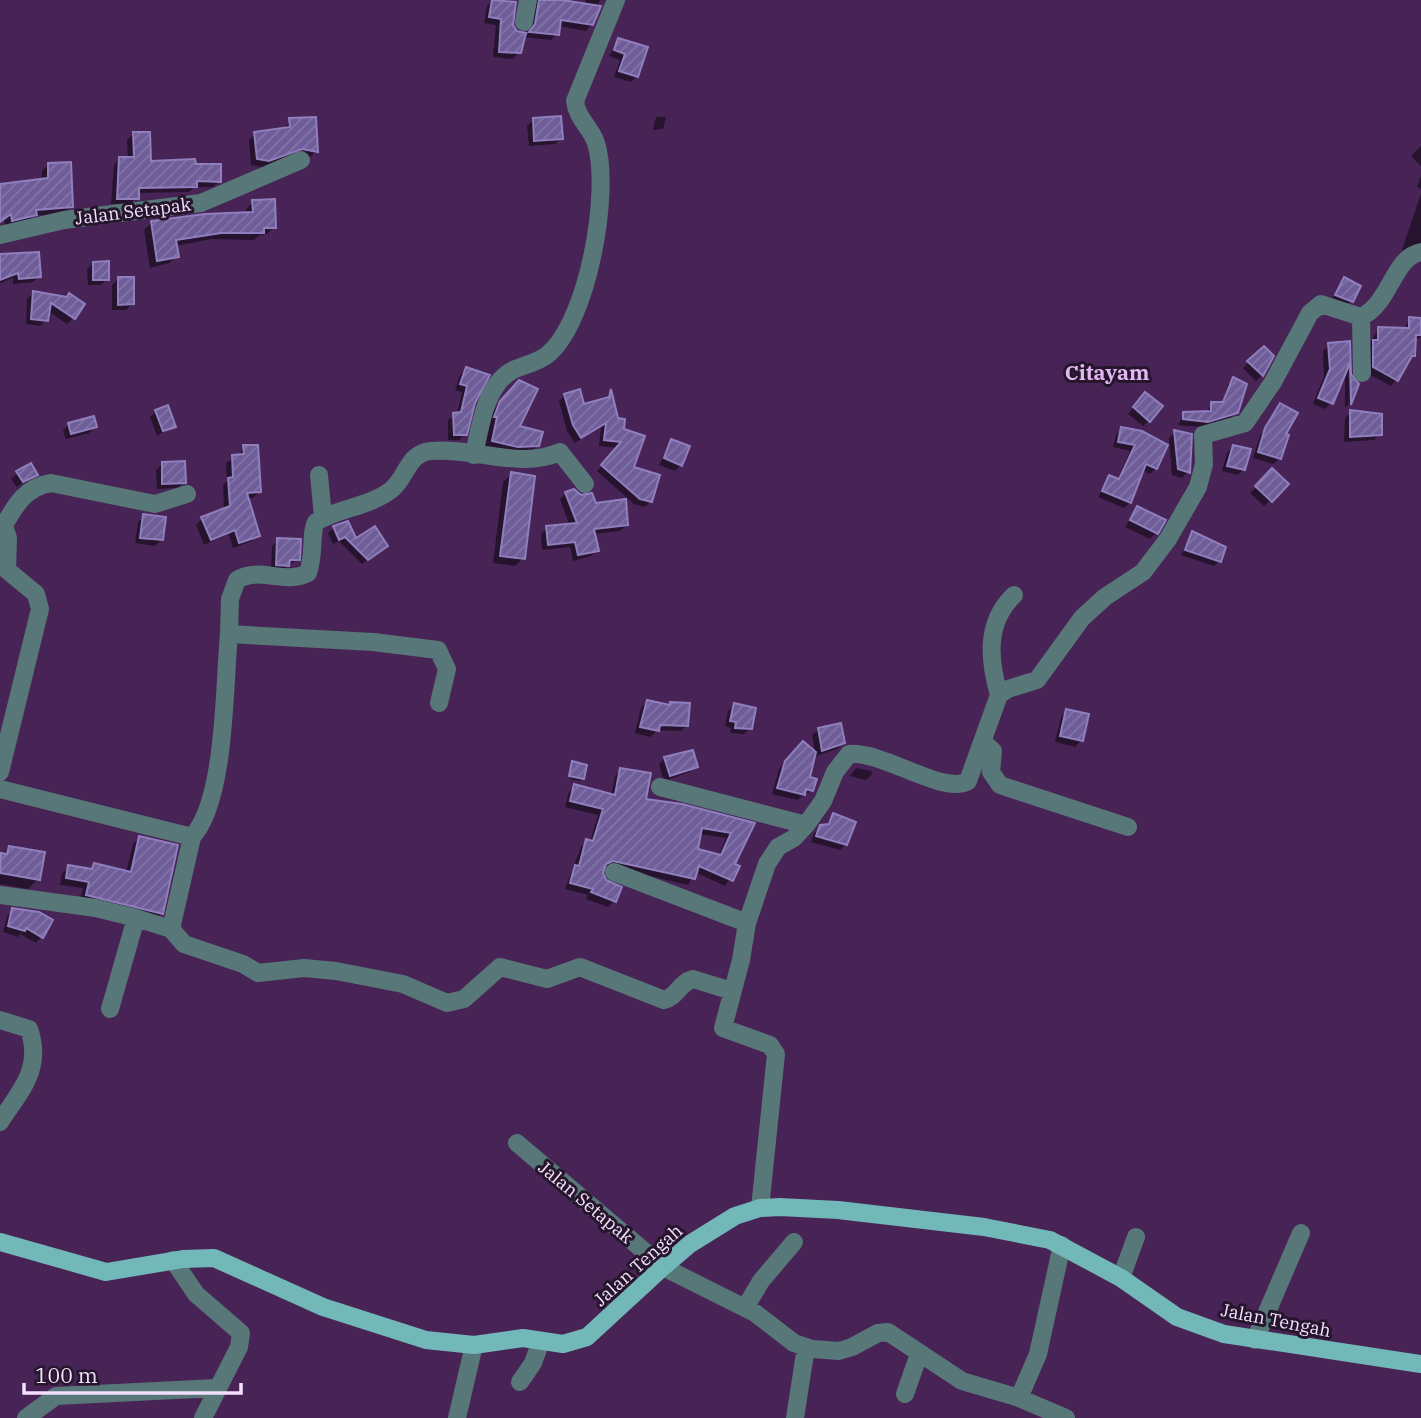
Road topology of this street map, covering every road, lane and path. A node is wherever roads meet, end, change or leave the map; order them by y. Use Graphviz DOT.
graph roads {
  1 [pos="528,0"];
  2 [pos="616,0"];
  3 [pos="524,22"];
  4 [pos="301,160"];
  5 [pos="0,235"];
  6 [pos="1421,251"];
  7 [pos="1362,317"];
  8 [pos="1362,373"];
  9 [pos="474,455"];
  10 [pos="319,475"];
  11 [pos="585,484"];
  12 [pos="187,494"];
  13 [pos="323,517"];
  14 [pos="1,526"];
  15 [pos="1014,596"];
  16 [pos="229,634"];
  17 [pos="999,695"];
  18 [pos="439,703"];
  19 [pos="984,743"];
  20 [pos="0,772"];
  21 [pos="660,787"];
  22 [pos="0,789"];
  23 [pos="806,825"];
  24 [pos="1128,827"];
  25 [pos="192,837"];
  26 [pos="614,872"];
  27 [pos="0,895"];
  28 [pos="136,918"];
  29 [pos="747,923"];
  30 [pos="171,929"];
  31 [pos="732,991"];
  32 [pos="110,1009"];
  33 [pos="0,1020"];
  34 [pos="0,1122"];
  35 [pos="517,1143"];
  36 [pos="760,1208"];
  37 [pos="1301,1233"];
  38 [pos="1136,1237"];
  39 [pos="0,1242"];
  40 [pos="794,1242"];
  41 [pos="1062,1245"];
  42 [pos="173,1260"];
  43 [pos="663,1267"];
  44 [pos="1121,1278"];
  45 [pos="745,1308"];
  46 [pos="1255,1340"];
  47 [pos="541,1341"];
  48 [pos="474,1345"];
  49 [pos="806,1347"];
  50 [pos="919,1354"];
  51 [pos="1421,1364"];
  52 [pos="520,1382"];
  53 [pos="216,1388"];
  54 [pos="905,1394"];
  55 [pos="1019,1398"];
  56 [pos="26,1418"];
  57 [pos="203,1418"];
  58 [pos="457,1418"];
  59 [pos="795,1418"];
  60 [pos="1066,1418"];
  1 -- 3 [label="street"];
  2 -- 9 [label="street"];
  4 -- 5 [label="street, Jalan Setapak"];
  6 -- 7 [label="street"];
  7 -- 8 [label="street"];
  7 -- 17 [label="street"];
  9 -- 11 [label="street"];
  9 -- 13 [label="street"];
  10 -- 13 [label="street"];
  12 -- 14 [label="street"];
  13 -- 16 [label="street"];
  14 -- 20 [label="street"];
  15 -- 17 [label="street"];
  16 -- 18 [label="street"];
  16 -- 25 [label="street"];
  17 -- 19 [label="street"];
  19 -- 23 [label="street"];
  19 -- 24 [label="street"];
  21 -- 23 [label="street"];
  22 -- 25 [label="street"];
  23 -- 29 [label="street"];
  25 -- 30 [label="street"];
  26 -- 29 [label="street"];
  27 -- 28 [label="street"];
  28 -- 30 [label="street"];
  28 -- 32 [label="street"];
  29 -- 31 [label="street"];
  30 -- 31 [label="street"];
  31 -- 36 [label="street"];
  33 -- 34 [label="street"];
  35 -- 43 [label="street, Jalan Setapak"];
  36 -- 41 [label="main road, Jalan Tengah"];
  36 -- 43 [label="main road, Jalan Tengah"];
  37 -- 46 [label="street"];
  38 -- 44 [label="street"];
  39 -- 42 [label="main road, Jalan Tengah"];
  40 -- 45 [label="street"];
  41 -- 44 [label="main road, Jalan Tengah"];
  41 -- 55 [label="street"];
  42 -- 48 [label="main road, Jalan Tengah"];
  42 -- 53 [label="street"];
  43 -- 45 [label="street, Jalan Setapak"];
  43 -- 47 [label="main road, Jalan Tengah"];
  44 -- 46 [label="main road, Jalan Tengah"];
  45 -- 49 [label="street, Jalan Setapak"];
  46 -- 51 [label="main road, Jalan Tengah"];
  47 -- 48 [label="main road, Jalan Tengah"];
  47 -- 52 [label="street"];
  48 -- 58 [label="street"];
  49 -- 50 [label="street, Jalan Setapak"];
  49 -- 59 [label="street"];
  50 -- 54 [label="street"];
  50 -- 55 [label="street, Jalan Setapak"];
  53 -- 56 [label="street"];
  53 -- 57 [label="street"];
  55 -- 60 [label="street, Jalan Setapak"];
}
